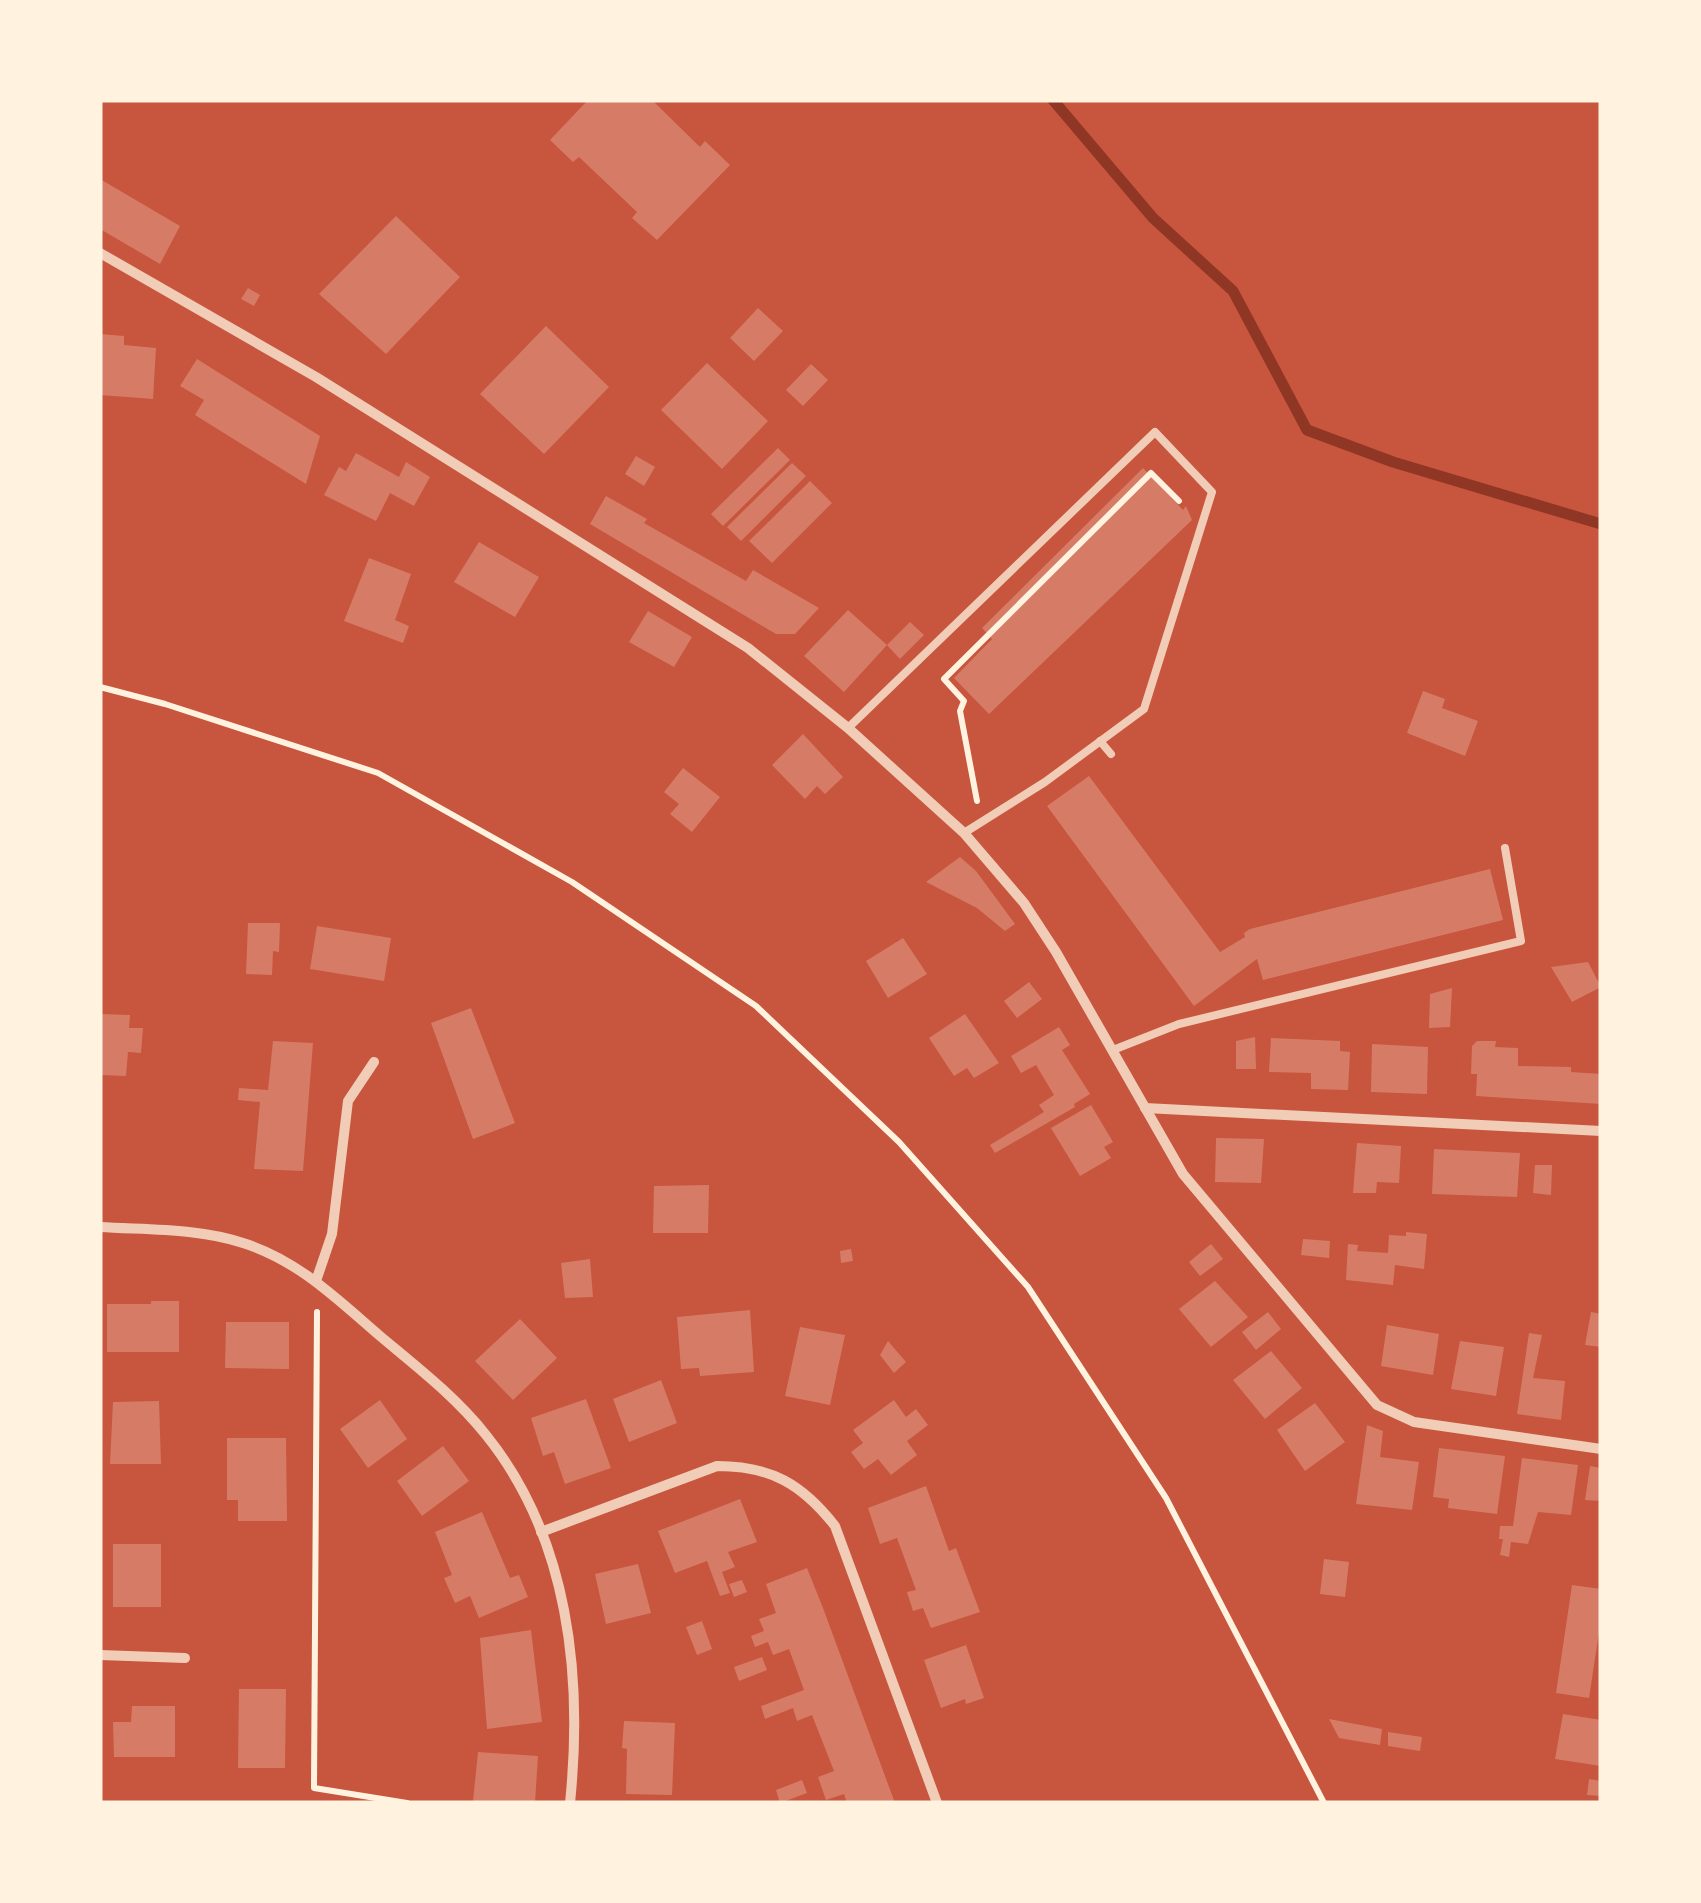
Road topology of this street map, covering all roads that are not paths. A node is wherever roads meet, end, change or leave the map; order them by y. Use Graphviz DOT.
graph roads {
  1 [pos="100,253"];
  2 [pos="848,728"];
  3 [pos="1100,741"];
  4 [pos="1112,754"];
  5 [pos="964,833"];
  6 [pos="1505,848"];
  7 [pos="1113,1050"];
  8 [pos="374,1062"];
  9 [pos="1146,1108"];
  10 [pos="1601,1131"];
  11 [pos="100,1226"];
  12 [pos="316,1281"];
  13 [pos="1601,1449"];
  14 [pos="541,1532"];
  15 [pos="100,1655"];
  16 [pos="184,1658"];
  17 [pos="570,1803"];
  18 [pos="937,1803"];
  1 -- 2 [label="street"];
  2 -- 3 [label="lane"];
  2 -- 5 [label="street"];
  3 -- 4 [label="lane"];
  3 -- 5 [label="lane"];
  5 -- 7 [label="street"];
  6 -- 7 [label="lane"];
  7 -- 9 [label="street"];
  8 -- 12 [label="street"];
  9 -- 10 [label="street"];
  9 -- 13 [label="street"];
  11 -- 12 [label="street"];
  12 -- 14 [label="street"];
  14 -- 17 [label="street"];
  14 -- 18 [label="street"];
  15 -- 16 [label="street"];
}
